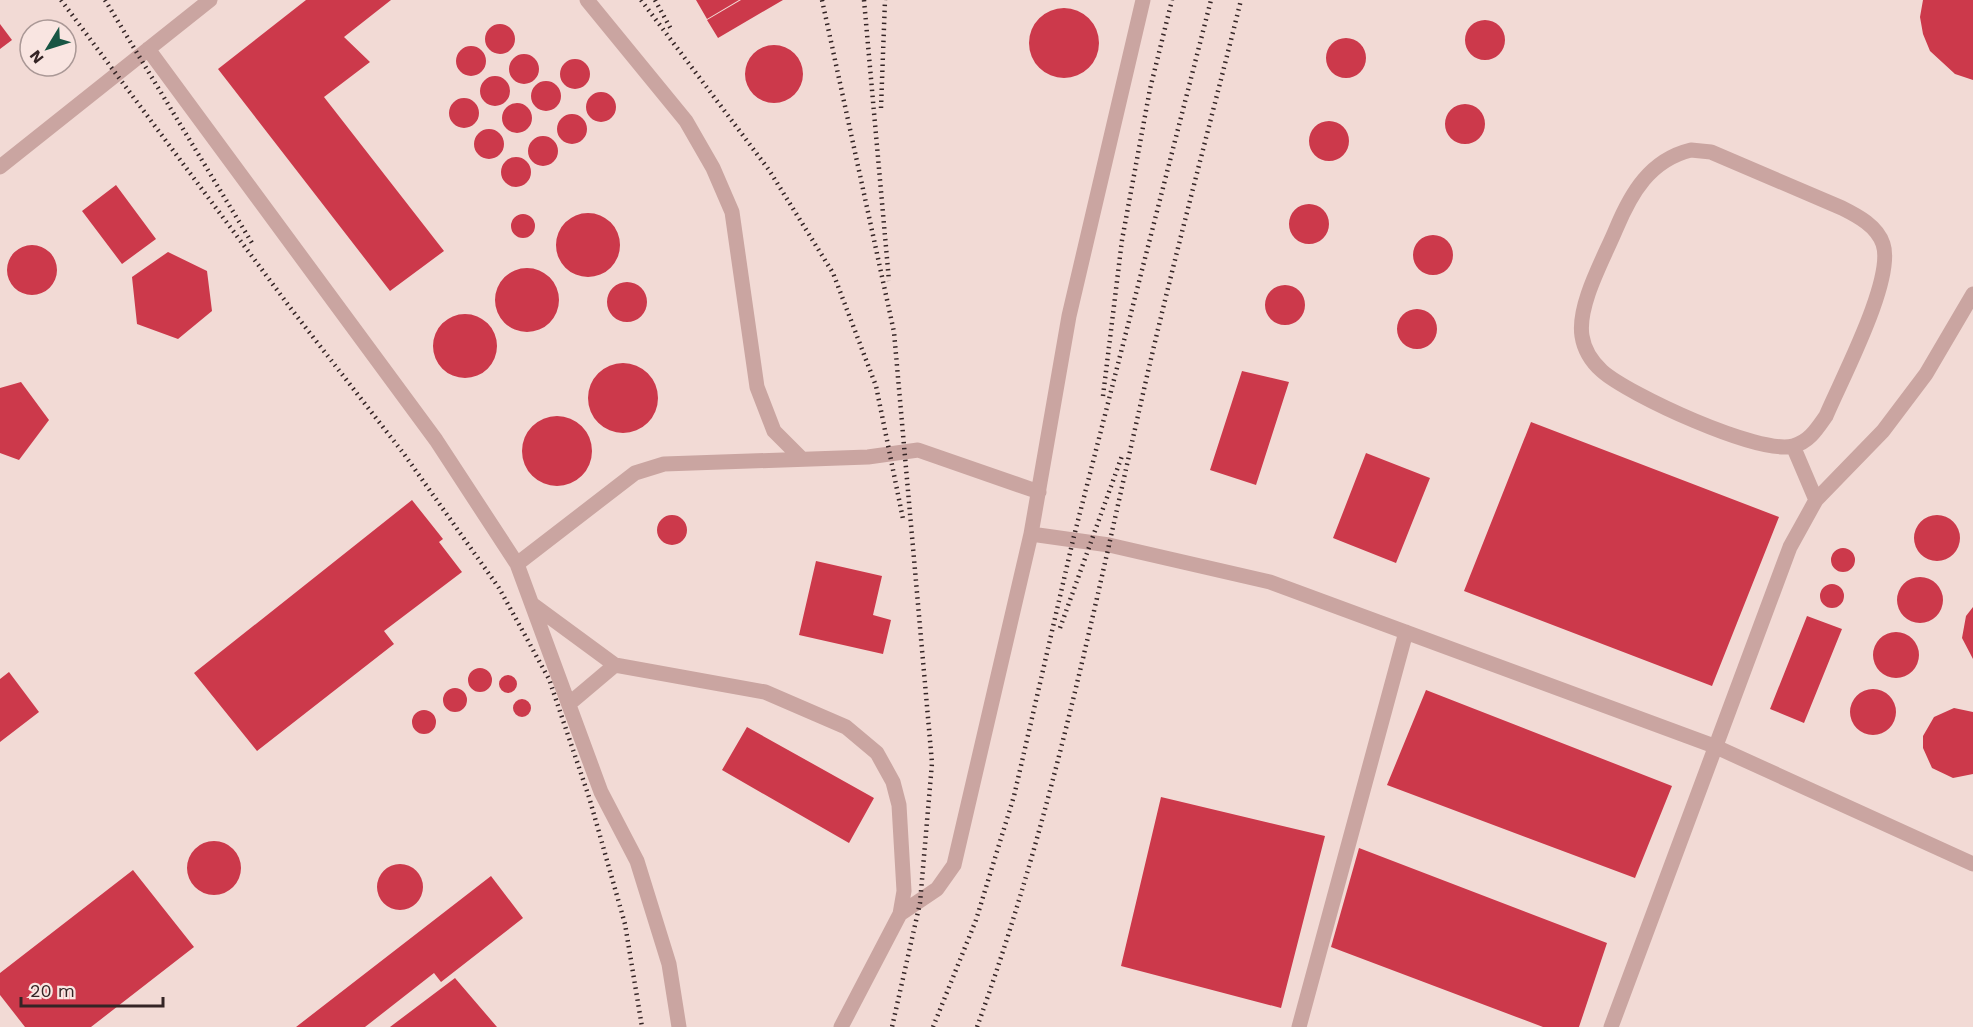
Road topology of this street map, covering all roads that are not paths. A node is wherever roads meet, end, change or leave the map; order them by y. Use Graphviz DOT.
graph roads {
  1 [pos="210,0"];
  2 [pos="587,0"];
  3 [pos="1143,0"];
  4 [pos="148,49"];
  5 [pos="0,167"];
  6 [pos="1973,294"];
  7 [pos="1793,446"];
  8 [pos="802,459"];
  9 [pos="1039,492"];
  10 [pos="1816,500"];
  11 [pos="1031,534"];
  12 [pos="517,564"];
  13 [pos="532,604"];
  14 [pos="1406,632"];
  15 [pos="615,665"];
  16 [pos="570,703"];
  17 [pos="1714,746"];
  18 [pos="1973,864"];
  19 [pos="900,914"];
  20 [pos="679,1027"];
  21 [pos="841,1027"];
  22 [pos="1299,1027"];
  23 [pos="1611,1027"];
  1 -- 4 [label="lane"];
  2 -- 8 [label="lane"];
  3 -- 9 [label="lane"];
  4 -- 5 [label="lane"];
  4 -- 12 [label="lane"];
  6 -- 10 [label="lane"];
  7 -- 7 [label="lane"];
  7 -- 10 [label="lane"];
  8 -- 9 [label="lane"];
  8 -- 12 [label="lane"];
  9 -- 11 [label="lane"];
  10 -- 17 [label="lane"];
  11 -- 14 [label="lane"];
  11 -- 19 [label="lane"];
  12 -- 13 [label="lane"];
  13 -- 15 [label="lane"];
  13 -- 16 [label="lane"];
  14 -- 17 [label="lane"];
  14 -- 22 [label="lane"];
  15 -- 16 [label="lane"];
  15 -- 19 [label="lane"];
  16 -- 20 [label="lane"];
  17 -- 18 [label="lane"];
  17 -- 23 [label="lane"];
  19 -- 21 [label="lane"];
}
